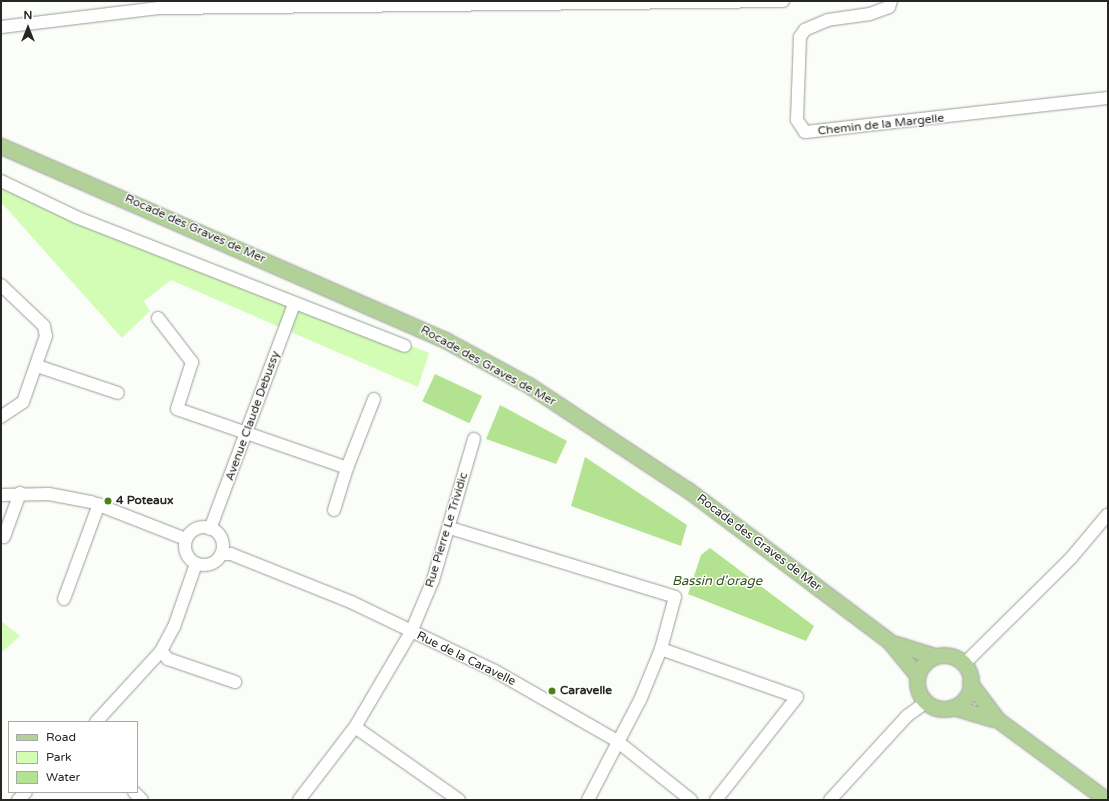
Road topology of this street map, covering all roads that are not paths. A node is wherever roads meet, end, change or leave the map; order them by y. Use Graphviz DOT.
graph roads {
  1 [pos="783,1"];
  2 [pos="891,1"];
  3 [pos="456,4"];
  4 [pos="1,27"];
  5 [pos="1108,98"];
  6 [pos="1,146"];
  7 [pos="1,181"];
  8 [pos="1,285"];
  9 [pos="294,304"];
  10 [pos="158,318"];
  11 [pos="405,346"];
  12 [pos="37,366"];
  13 [pos="118,393"];
  14 [pos="374,399"];
  15 [pos="1,417"];
  16 [pos="246,434"];
  17 [pos="474,439"];
  18 [pos="347,468"];
  19 [pos="20,493"];
  20 [pos="1,495"];
  21 [pos="99,504"];
  22 [pos="334,510"];
  23 [pos="1108,514"];
  24 [pos="450,528"];
  25 [pos="210,529"];
  26 [pos="4,537"];
  27 [pos="186,539"];
  28 [pos="222,554"];
  29 [pos="196,564"];
  30 [pos="64,599"];
  31 [pos="411,632"];
  32 [pos="890,641"];
  33 [pos="661,649"];
  34 [pos="161,651"];
  35 [pos="935,656"];
  36 [pos="964,664"];
  37 [pos="917,675"];
  38 [pos="235,682"];
  39 [pos="970,683"];
  40 [pos="926,702"];
  41 [pos="952,707"];
  42 [pos="998,720"];
  43 [pos="97,721"];
  44 [pos="355,727"];
  45 [pos="617,741"];
  46 [pos="299,800"];
  47 [pos="459,800"];
  48 [pos="588,800"];
  49 [pos="691,800"];
  50 [pos="716,800"];
  51 [pos="830,800"];
  52 [pos="1107,800"];
  1 -- 3 [label="street"];
  2 -- 5 [label="street, Chemin de la Margelle"];
  3 -- 4 [label="street"];
  6 -- 32 [label="main road, Rocade des Graves de Mer"];
  7 -- 9 [label="street"];
  8 -- 12 [label="street"];
  9 -- 11 [label="street"];
  9 -- 16 [label="street, Avenue Claude Debussy"];
  10 -- 16 [label="street"];
  12 -- 13 [label="street"];
  12 -- 15 [label="street"];
  14 -- 18 [label="street"];
  16 -- 18 [label="street"];
  16 -- 25 [label="street, Avenue Claude Debussy"];
  17 -- 24 [label="street, Rue Pierre Le Trividic"];
  18 -- 22 [label="street"];
  19 -- 20 [label="street"];
  19 -- 21 [label="street"];
  19 -- 26 [label="street"];
  21 -- 27 [label="street"];
  21 -- 30 [label="street"];
  23 -- 36 [label="street"];
  24 -- 31 [label="street, Rue Pierre Le Trividic"];
  24 -- 33 [label="street"];
  25 -- 27 [label="street"];
  25 -- 28 [label="street"];
  27 -- 29 [label="street"];
  28 -- 29 [label="street"];
  28 -- 31 [label="street, Rue de la Caravelle"];
  29 -- 34 [label="street"];
  31 -- 44 [label="street, Rue Pierre Le Trividic"];
  31 -- 45 [label="street, Rue de la Caravelle"];
  32 -- 35 [label="main road, Rocade des Graves de Mer"];
  32 -- 37 [label="main road, Rocade des Graves de Mer"];
  33 -- 45 [label="street"];
  33 -- 50 [label="street"];
  34 -- 38 [label="street"];
  34 -- 43 [label="street"];
  35 -- 36 [label="main road"];
  35 -- 37 [label="main road"];
  36 -- 39 [label="main road"];
  37 -- 40 [label="main road"];
  39 -- 41 [label="main road"];
  39 -- 42 [label="main road"];
  40 -- 41 [label="main road"];
  40 -- 51 [label="street"];
  41 -- 42 [label="main road"];
  42 -- 52 [label="main road"];
  44 -- 46 [label="street, Rue Pierre Le Trividic"];
  44 -- 47 [label="street"];
  45 -- 48 [label="street"];
  45 -- 49 [label="street, Rue de la Caravelle"];
}
